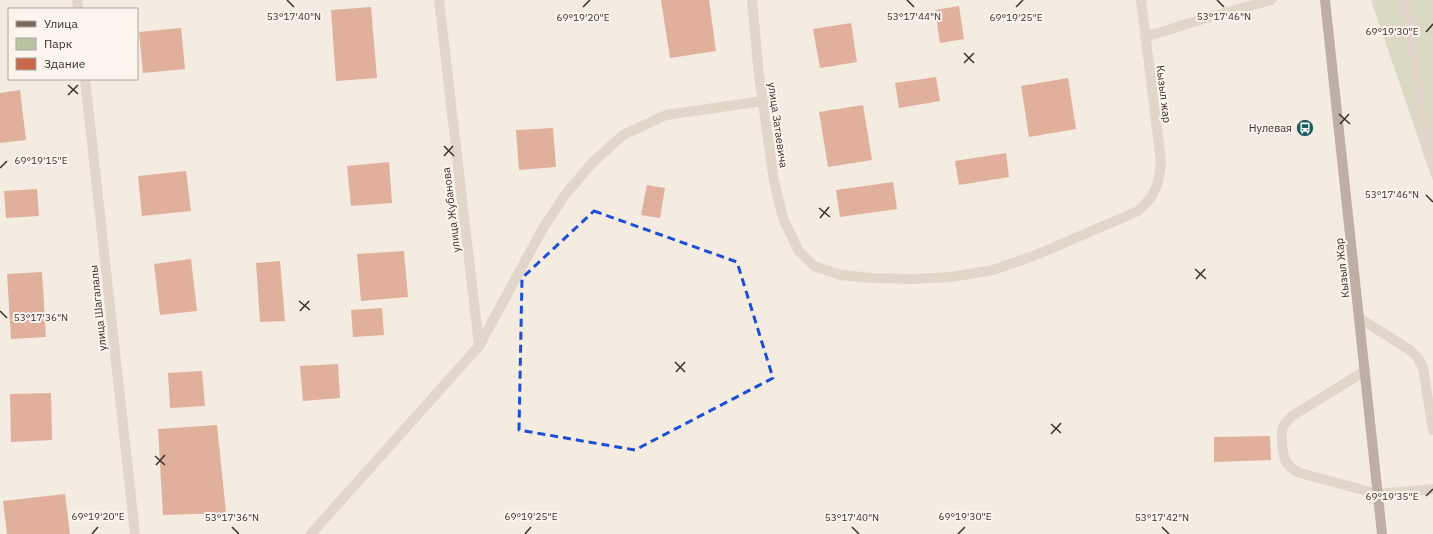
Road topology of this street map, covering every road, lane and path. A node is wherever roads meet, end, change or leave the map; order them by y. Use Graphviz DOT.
graph roads {
  1 [pos="439,0"];
  2 [pos="752,0"];
  3 [pos="1141,0"];
  4 [pos="1271,0"];
  5 [pos="1325,0"];
  6 [pos="1405,0"];
  7 [pos="1145,37"];
  8 [pos="85,80"];
  9 [pos="763,101"];
  10 [pos="1433,166"];
  11 [pos="1156,190"];
  12 [pos="1359,318"];
  13 [pos="479,346"];
  14 [pos="1365,371"];
  15 [pos="1433,430"];
  16 [pos="1433,490"];
  17 [pos="1378,494"];
  18 [pos="135,534"];
  19 [pos="310,534"];
  20 [pos="1382,534"];
  1 -- 13 [label="street, улица Жубанова"];
  2 -- 9 [label="street, улица Затаевича"];
  3 -- 7 [label="street, Кызыл жар"];
  4 -- 7 [label="street"];
  5 -- 12 [label="main road, Кызыл Жар"];
  6 -- 10 [label="street"];
  7 -- 11 [label="street, Кызыл жар"];
  8 -- 18 [label="street, улица Шагалалы"];
  9 -- 11 [label="street, улица Затаевича"];
  9 -- 13 [label="street"];
  12 -- 14 [label="main road, Кызыл Жар"];
  12 -- 15 [label="street"];
  13 -- 19 [label="street"];
  14 -- 17 [label="main road, Кызыл Жар"];
  14 -- 17 [label="street"];
  16 -- 17 [label="street"];
  17 -- 20 [label="main road, Кызыл Жар"];
}
